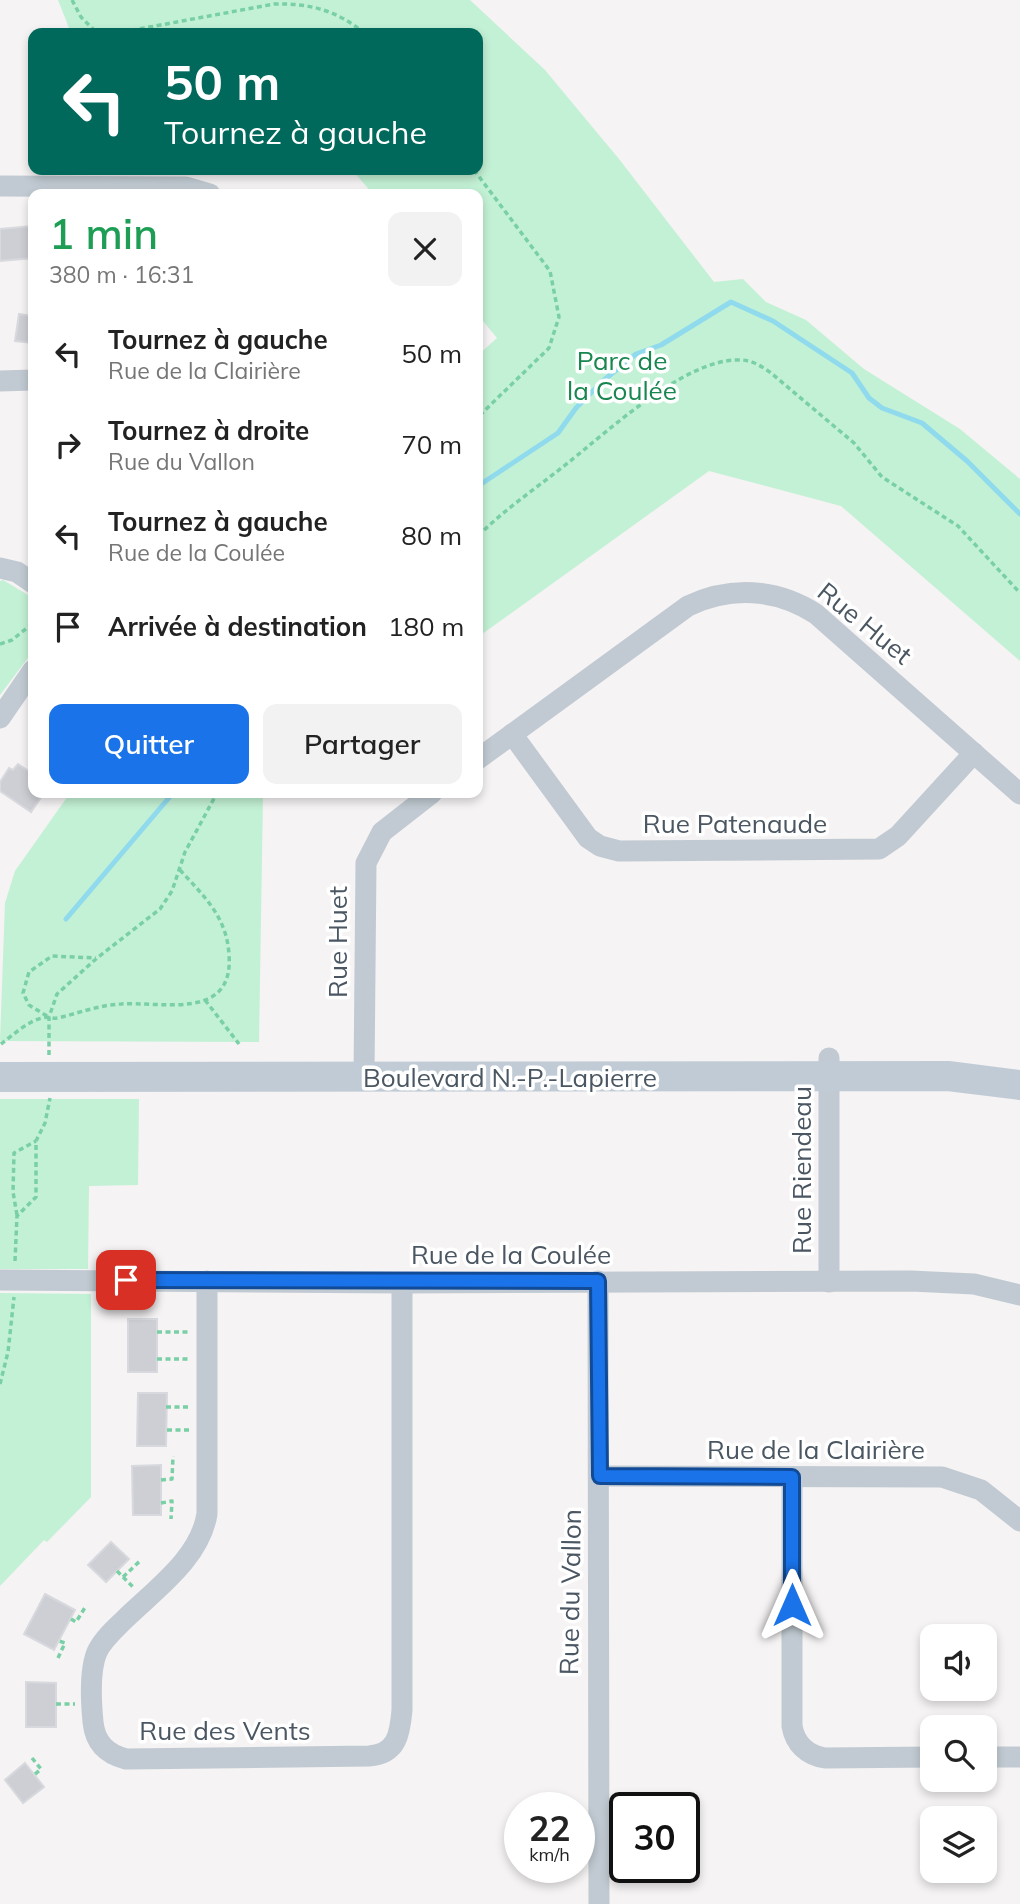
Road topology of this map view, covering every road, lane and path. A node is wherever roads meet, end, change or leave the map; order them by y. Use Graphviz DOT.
graph roads {
  1 [pos="72,0"];
  2 [pos="92,28"];
  3 [pos="139,28"];
  4 [pos="357,28"];
  5 [pos="478,175"];
  6 [pos="0,186"];
  7 [pos="193,189"];
  8 [pos="28,380"];
  9 [pos="0,381"];
  10 [pos="483,412"];
  11 [pos="483,531"];
  12 [pos="0,568"];
  13 [pos="28,580"];
  14 [pos="1020,593"];
  15 [pos="28,627"];
  16 [pos="0,644"];
  17 [pos="28,677"];
  18 [pos="0,718"];
  19 [pos="512,734"];
  20 [pos="974,753"];
  21 [pos="483,755"];
  22 [pos="1020,794"];
  23 [pos="215,798"];
  24 [pos="426,798"];
  25 [pos="180,869"];
  26 [pos="97,958"];
  27 [pos="205,1000"];
  28 [pos="49,1017"];
  29 [pos="48,1044"];
  30 [pos="239,1044"];
  31 [pos="1,1051"];
  32 [pos="1020,1066"];
  33 [pos="364,1067"];
  34 [pos="829,1067"];
  35 [pos="0,1077"];
  36 [pos="1020,1084"];
  37 [pos="50,1096"];
  38 [pos="36,1141"];
  39 [pos="17,1216"];
  40 [pos="10,1280"];
  41 [pos="207,1281"];
  42 [pos="598,1281"];
  43 [pos="829,1282"];
  44 [pos="402,1283"];
  45 [pos="1020,1295"];
  46 [pos="207,1331"];
  47 [pos="157,1332"];
  48 [pos="157,1359"];
  49 [pos="207,1359"];
  50 [pos="0,1384"];
  51 [pos="173,1456"];
  52 [pos="600,1476"];
  53 [pos="792,1477"];
  54 [pos="161,1480"];
  55 [pos="161,1503"];
  56 [pos="172,1520"];
  57 [pos="1020,1521"];
  58 [pos="141,1560"];
  59 [pos="117,1571"];
  60 [pos="123,1577"];
  61 [pos="145,1600"];
  62 [pos="86,1606"];
  63 [pos="71,1619"];
  64 [pos="60,1641"];
  65 [pos="58,1658"];
  66 [pos="920,1757"];
  67 [pos="997,1757"];
  68 [pos="1020,1757"];
  69 [pos="32,1758"];
  70 [pos="34,1774"];
  71 [pos="599,1904"];
  1 -- 2 [label="path"];
  3 -- 4 [label="path"];
  5 -- 10 [label="path"];
  6 -- 7 [label="street"];
  8 -- 9 [label="street"];
  11 -- 14 [label="path"];
  12 -- 13 [label="street"];
  15 -- 16 [label="path"];
  17 -- 18 [label="street"];
  19 -- 20 [label="street, Rue Patenaude"];
  19 -- 20 [label="street, Rue Huet"];
  19 -- 21 [label="street, Rue Huet"];
  20 -- 22 [label="street, Rue Huet"];
  23 -- 25 [label="path"];
  24 -- 33 [label="street, Rue Huet"];
  25 -- 26 [label="path"];
  25 -- 27 [label="path"];
  26 -- 28 [label="path"];
  26 -- 28 [label="path"];
  27 -- 28 [label="path"];
  27 -- 30 [label="path"];
  28 -- 29 [label="path"];
  28 -- 31 [label="path"];
  31 -- 33 [label="street, Boulevard N.-P.-Lapierre"];
  32 -- 34 [label="street, Boulevard N.-P.-Lapierre"];
  33 -- 34 [label="street, Boulevard N.-P.-Lapierre"];
  33 -- 35 [label="street, Boulevard N.-P.-Lapierre"];
  34 -- 36 [label="street, Boulevard N.-P.-Lapierre"];
  34 -- 43 [label="street, Rue Riendeau"];
  37 -- 38 [label="path"];
  38 -- 39 [label="path"];
  38 -- 39 [label="path"];
  39 -- 40 [label="path"];
  40 -- 41 [label="street, Rue de la Coulée"];
  40 -- 50 [label="path"];
  41 -- 44 [label="street, Rue de la Coulée"];
  41 -- 46 [label="street, Rue des Vents"];
  42 -- 43 [label="street, Rue de la Coulée"];
  42 -- 44 [label="street, Rue de la Coulée"];
  42 -- 52 [label="street, Rue du Vallon"];
  43 -- 45 [label="street, Rue de la Coulée"];
  44 -- 61 [label="street, Rue des Vents"];
  46 -- 47 [label="path"];
  46 -- 49 [label="street, Rue des Vents"];
  48 -- 49 [label="path"];
  49 -- 61 [label="street, Rue des Vents"];
  51 -- 54 [label="path"];
  52 -- 53 [label="street, Rue de la Clairière"];
  52 -- 71 [label="street, Rue du Vallon"];
  53 -- 57 [label="street, Rue de la Clairière"];
  53 -- 66 [label="street"];
  55 -- 56 [label="path"];
  58 -- 60 [label="path"];
  59 -- 60 [label="path"];
  60 -- 61 [label="path"];
  62 -- 63 [label="path"];
  64 -- 65 [label="path"];
  67 -- 68 [label="street"];
  69 -- 70 [label="path"];
}
